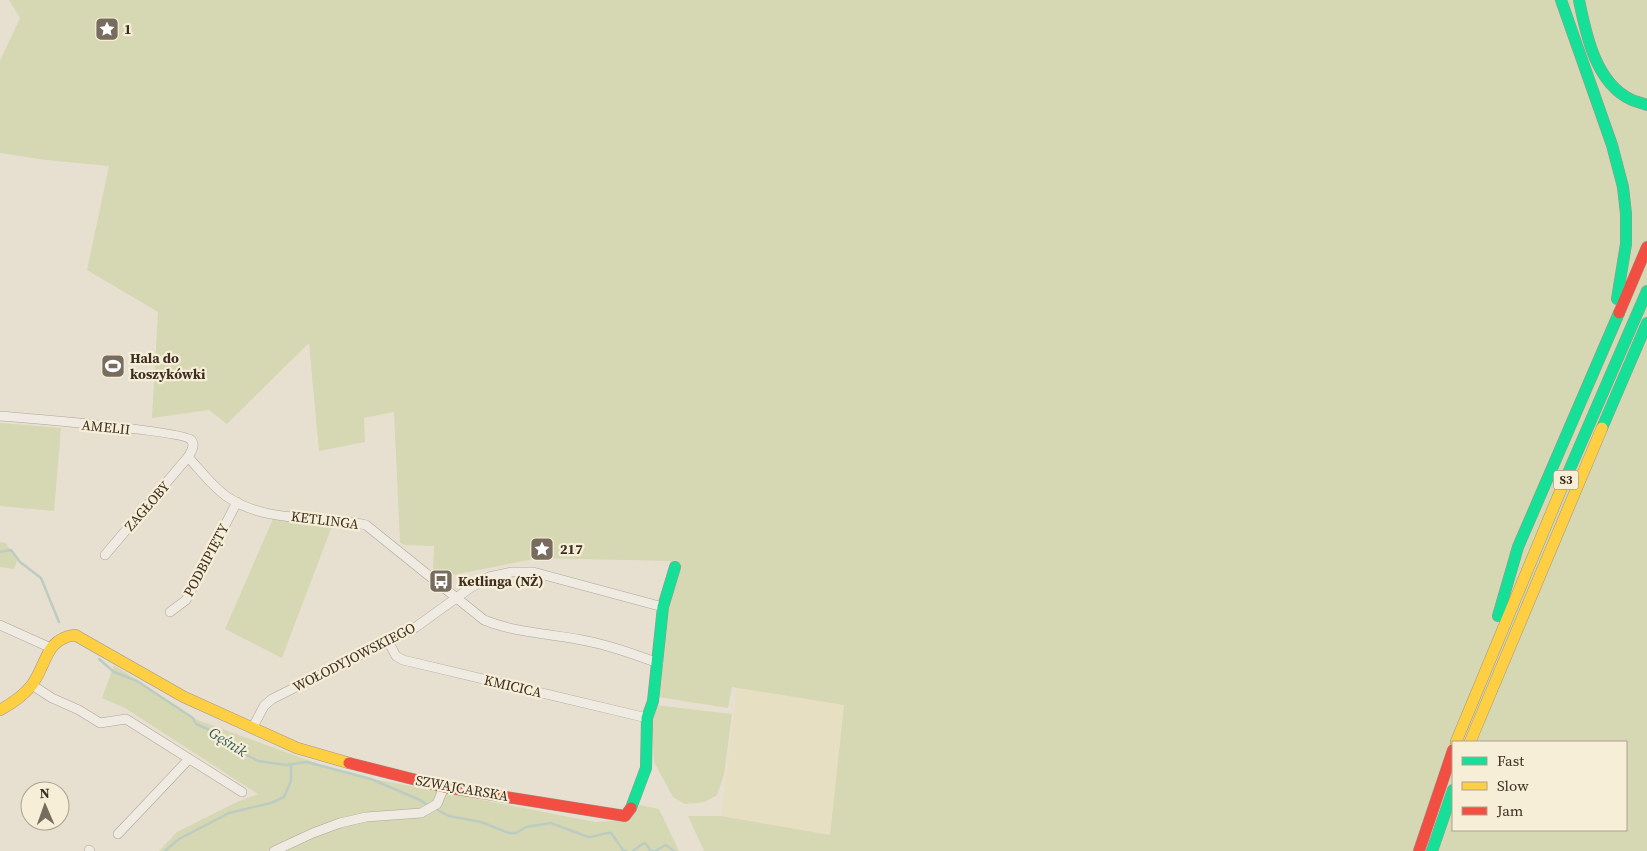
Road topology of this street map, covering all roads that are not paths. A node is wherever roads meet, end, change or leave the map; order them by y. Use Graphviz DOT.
graph roads {
  1 [pos="1561,0"];
  2 [pos="1579,0"];
  3 [pos="1647,105"];
  4 [pos="1647,247"];
  5 [pos="1647,291"];
  6 [pos="1647,323"];
  7 [pos="1600,354"];
  8 [pos="0,416"];
  9 [pos="188,457"];
  10 [pos="237,502"];
  11 [pos="105,555"];
  12 [pos="674,568"];
  13 [pos="455,598"];
  14 [pos="663,607"];
  15 [pos="170,612"];
  16 [pos="0,625"];
  17 [pos="388,641"];
  18 [pos="51,648"];
  19 [pos="658,663"];
  20 [pos="1485,669"];
  21 [pos="32,685"];
  22 [pos="2,709"];
  23 [pos="647,718"];
  24 [pos="253,727"];
  25 [pos="1456,741"];
  26 [pos="1470,741"];
  27 [pos="1452,753"];
  28 [pos="189,759"];
  29 [pos="444,787"];
  30 [pos="242,792"];
  31 [pos="1452,793"];
  32 [pos="118,834"];
  33 [pos="274,851"];
  34 [pos="1419,851"];
  35 [pos="1432,851"];
  1 -- 7 [label="main road"];
  2 -- 3 [label="main road"];
  4 -- 7 [label="main road"];
  5 -- 20 [label="main road, S3"];
  6 -- 26 [label="main road, S3"];
  7 -- 20 [label="main road"];
  8 -- 9 [label="street, AMELII"];
  9 -- 10 [label="street, KETLINGA"];
  9 -- 11 [label="street, ZAGŁOBY"];
  10 -- 13 [label="street, KETLINGA"];
  10 -- 15 [label="street, PODBIPIĘTY"];
  12 -- 14 [label="main road, SZWAJCARSKA"];
  13 -- 14 [label="street, WOŁODYJOWSKIEGO"];
  13 -- 17 [label="street, WOŁODYJOWSKIEGO"];
  13 -- 19 [label="street, KETLINGA"];
  14 -- 19 [label="main road, SZWAJCARSKA"];
  16 -- 18 [label="street"];
  17 -- 23 [label="street, KMICICA"];
  17 -- 24 [label="street, WOŁODYJOWSKIEGO"];
  18 -- 21 [label="main road"];
  18 -- 24 [label="main road, SZWAJCARSKA"];
  19 -- 23 [label="main road, SZWAJCARSKA"];
  20 -- 25 [label="main road, S3"];
  21 -- 22 [label="main road"];
  21 -- 28 [label="street"];
  23 -- 29 [label="main road, SZWAJCARSKA"];
  24 -- 29 [label="main road, SZWAJCARSKA"];
  27 -- 34 [label="main road"];
  28 -- 30 [label="street"];
  28 -- 32 [label="street"];
  29 -- 33 [label="street"];
  31 -- 35 [label="main road"];
}
